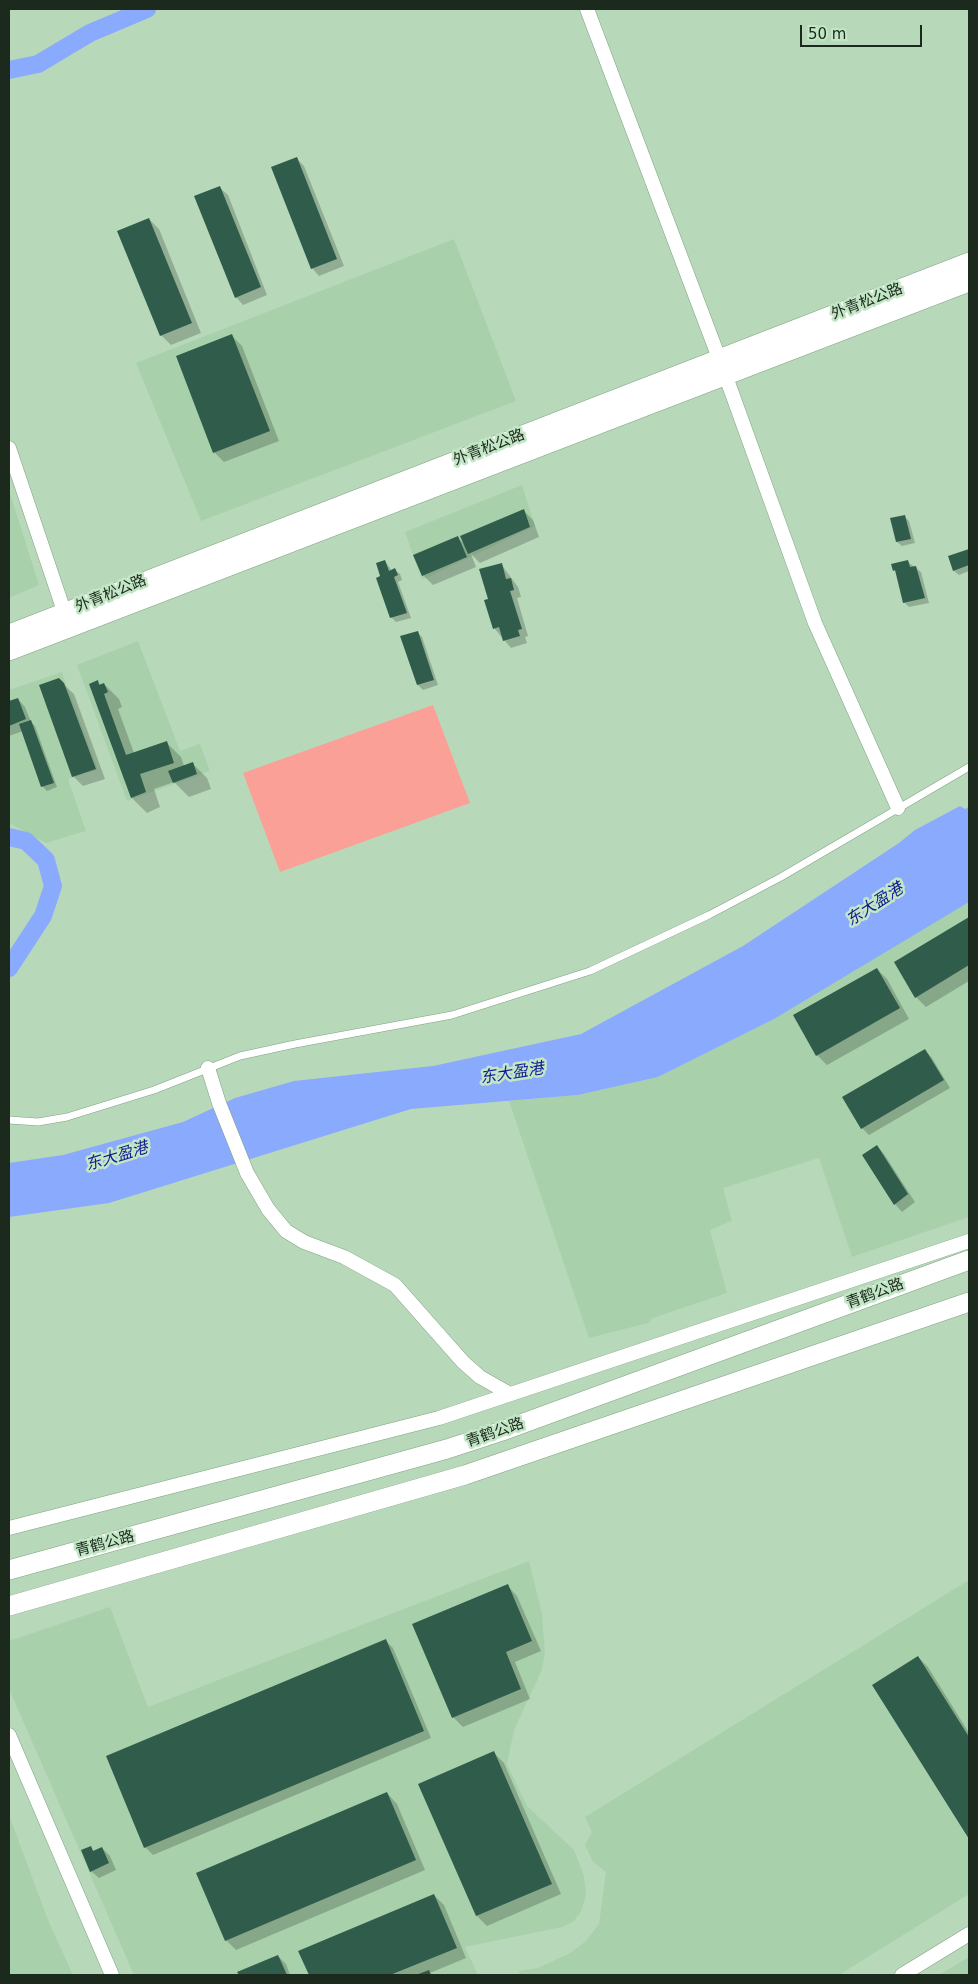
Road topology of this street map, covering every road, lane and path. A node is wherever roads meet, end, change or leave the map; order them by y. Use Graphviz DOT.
graph roads {
  1 [pos="587,9"];
  2 [pos="969,262"];
  3 [pos="969,282"];
  4 [pos="722,366"];
  5 [pos="9,448"];
  6 [pos="67,620"];
  7 [pos="9,634"];
  8 [pos="9,651"];
  9 [pos="969,767"];
  10 [pos="898,808"];
  11 [pos="208,1068"];
  12 [pos="9,1120"];
  13 [pos="969,1241"];
  14 [pos="969,1260"];
  15 [pos="969,1302"];
  16 [pos="510,1394"];
  17 [pos="9,1528"];
  18 [pos="9,1570"];
  19 [pos="9,1606"];
  20 [pos="9,1735"];
  21 [pos="969,1934"];
  22 [pos="112,1975"];
  23 [pos="902,1975"];
  1 -- 4 [label="street"];
  2 -- 4 [label="main road, 外青松公路"];
  3 -- 4 [label="main road, 外青松公路"];
  4 -- 6 [label="main road, 外青松公路"];
  4 -- 10 [label="street"];
  5 -- 6 [label="street"];
  6 -- 7 [label="main road, 外青松公路"];
  6 -- 8 [label="main road, 外青松公路"];
  9 -- 10 [label="lane"];
  10 -- 11 [label="lane"];
  11 -- 12 [label="lane"];
  11 -- 16 [label="street"];
  13 -- 16 [label="street"];
  14 -- 18 [label="main road, 青鹤公路"];
  15 -- 19 [label="main road, 青鹤公路"];
  16 -- 17 [label="street"];
  20 -- 22 [label="street"];
  21 -- 23 [label="street"];
}
